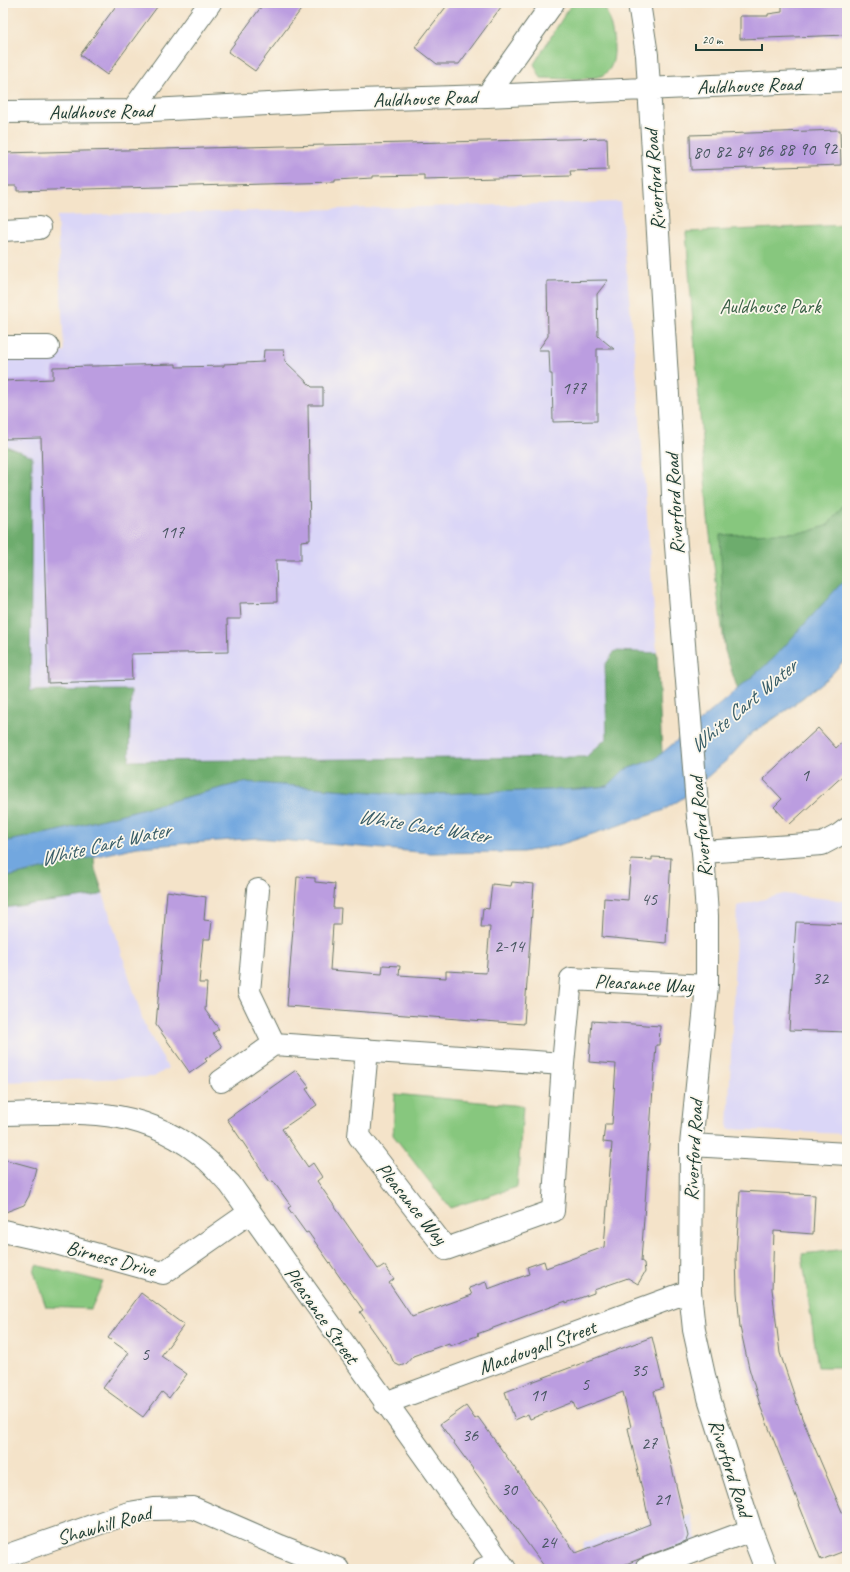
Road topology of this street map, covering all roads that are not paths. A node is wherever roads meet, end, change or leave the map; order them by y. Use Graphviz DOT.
graph roads {
  1 [pos="210,3"];
  2 [pos="553,3"];
  3 [pos="639,3"];
  4 [pos="847,80"];
  5 [pos="648,88"];
  6 [pos="486,96"];
  7 [pos="132,111"];
  8 [pos="3,112"];
  9 [pos="39,228"];
  10 [pos="3,230"];
  11 [pos="48,346"];
  12 [pos="3,347"];
  13 [pos="847,829"];
  14 [pos="703,852"];
  15 [pos="258,890"];
  16 [pos="707,986"];
  17 [pos="274,1044"];
  18 [pos="367,1050"];
  19 [pos="563,1064"];
  20 [pos="221,1081"];
  21 [pos="3,1114"];
  22 [pos="691,1146"];
  23 [pos="847,1154"];
  24 [pos="249,1213"];
  25 [pos="3,1231"];
  26 [pos="690,1291"];
  27 [pos="384,1403"];
  28 [pos="751,1530"];
  29 [pos="3,1557"];
  30 [pos="496,1567"];
  31 [pos="338,1569"];
  32 [pos="646,1569"];
  33 [pos="766,1569"];
  1 -- 7 [label="street"];
  2 -- 6 [label="street"];
  3 -- 5 [label="street, Riverford Road"];
  4 -- 5 [label="street, Auldhouse Road"];
  5 -- 6 [label="street, Auldhouse Road"];
  5 -- 14 [label="street, Riverford Road"];
  6 -- 7 [label="street, Auldhouse Road"];
  7 -- 8 [label="street, Auldhouse Road"];
  9 -- 10 [label="street"];
  11 -- 12 [label="street"];
  13 -- 14 [label="street"];
  14 -- 16 [label="street, Riverford Road"];
  15 -- 17 [label="street"];
  16 -- 19 [label="street, Pleasance Way"];
  16 -- 22 [label="street, Riverford Road"];
  17 -- 18 [label="street"];
  17 -- 20 [label="street"];
  18 -- 19 [label="street"];
  18 -- 19 [label="street, Pleasance Way"];
  21 -- 24 [label="street, Pleasance Street"];
  22 -- 23 [label="street"];
  22 -- 26 [label="street, Riverford Road"];
  24 -- 25 [label="street, Birness Drive"];
  24 -- 27 [label="street, Pleasance Street"];
  26 -- 27 [label="street, Macdougall Street"];
  26 -- 28 [label="street, Riverford Road"];
  27 -- 30 [label="street, Pleasance Street"];
  28 -- 32 [label="street"];
  28 -- 33 [label="street, Riverford Road"];
  29 -- 31 [label="street, Shawhill Road"];
}
